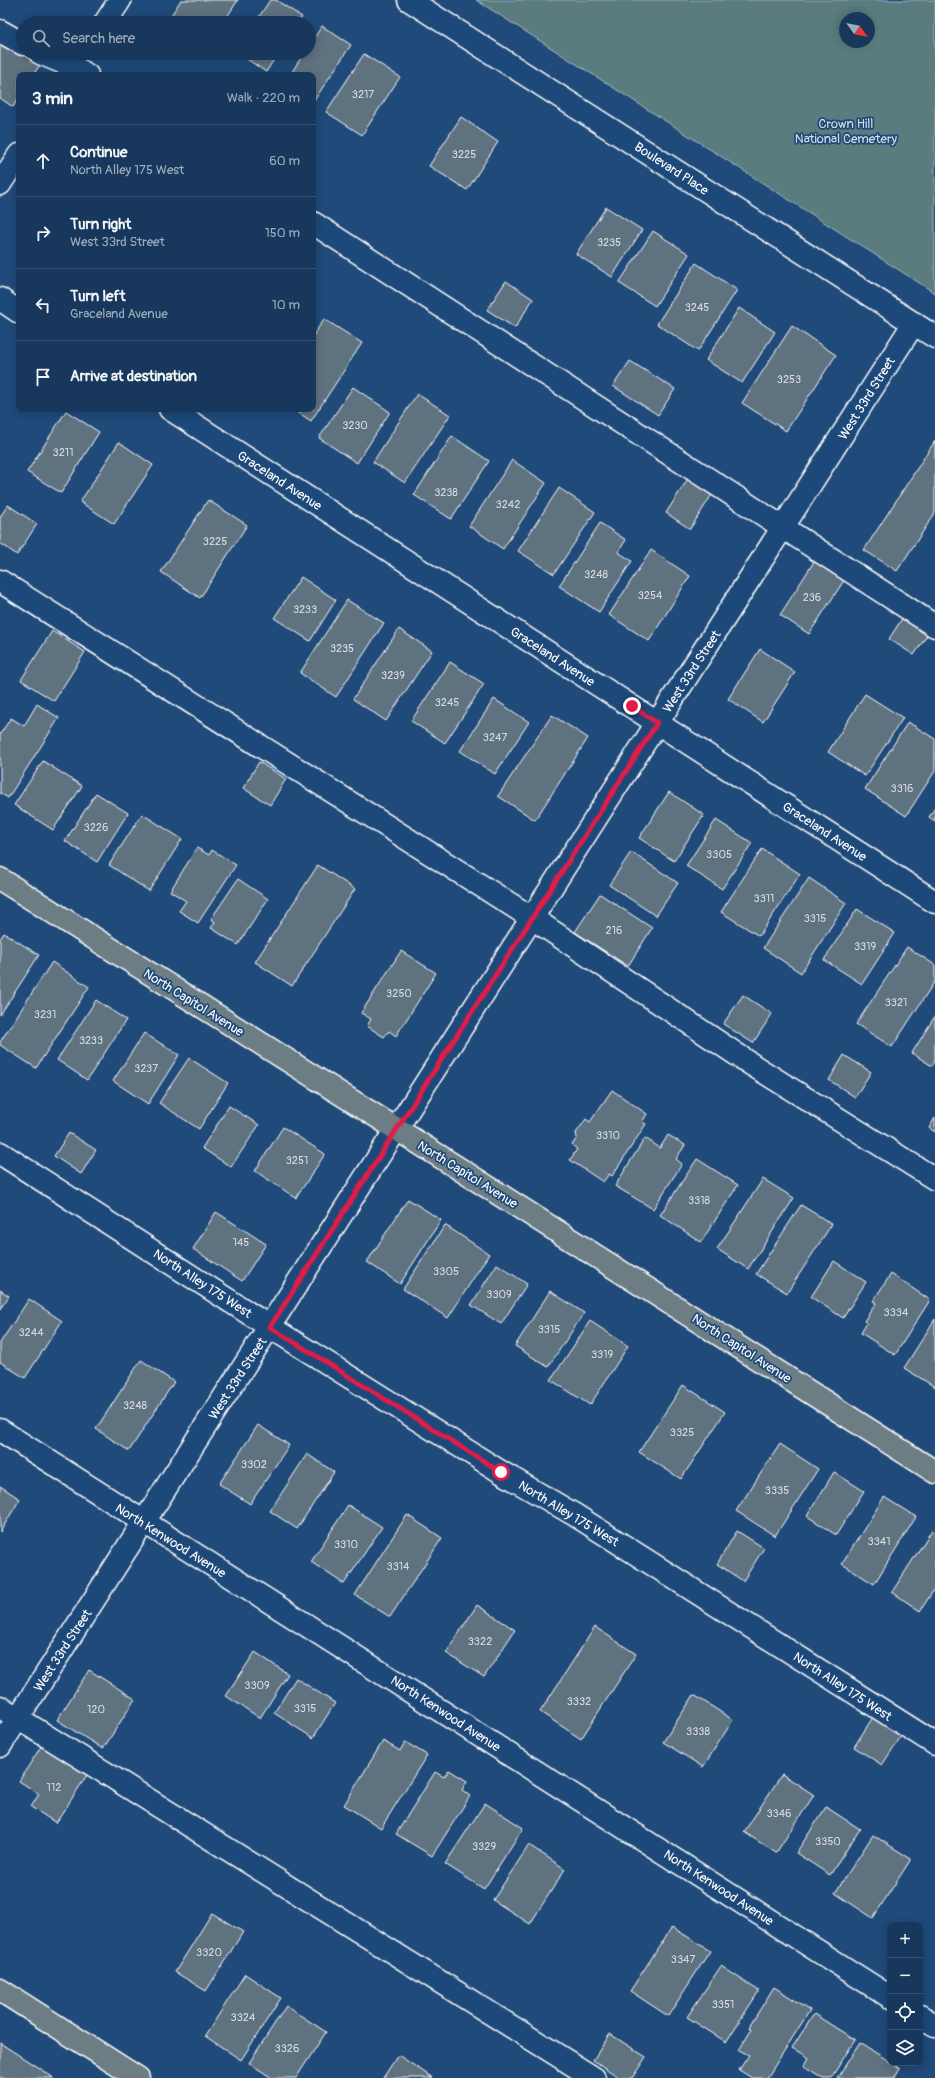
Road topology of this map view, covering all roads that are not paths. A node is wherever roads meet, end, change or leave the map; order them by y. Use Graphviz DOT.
graph roads {
  1 [pos="120,0"];
  2 [pos="409,0"];
  3 [pos="110,16"];
  4 [pos="0,31"];
  5 [pos="16,40"];
  6 [pos="59,60"];
  7 [pos="80,68"];
  8 [pos="16,160"];
  9 [pos="0,184"];
  10 [pos="316,225"];
  11 [pos="0,300"];
  12 [pos="16,310"];
  13 [pos="914,323"];
  14 [pos="935,336"];
  15 [pos="175,412"];
  16 [pos="783,528"];
  17 [pos="0,581"];
  18 [pos="935,626"];
  19 [pos="657,723"];
  20 [pos="0,879"];
  21 [pos="935,902"];
  22 [pos="532,918"];
  23 [pos="397,1129"];
  24 [pos="0,1153"];
  25 [pos="935,1179"];
  26 [pos="270,1327"];
  27 [pos="0,1430"];
  28 [pos="935,1472"];
  29 [pos="144,1523"];
  30 [pos="9,1712"];
  31 [pos="935,1744"];
  32 [pos="0,1746"];
  33 [pos="0,1990"];
  34 [pos="887,1995"];
  35 [pos="923,2018"];
  36 [pos="935,2025"];
  37 [pos="138,2078"];
  38 [pos="594,2078"];
  1 -- 3 [label="street"];
  2 -- 13 [label="street, Boulevard Place"];
  4 -- 5 [label="street"];
  6 -- 7 [label="street"];
  8 -- 9 [label="street"];
  10 -- 16 [label="street"];
  11 -- 12 [label="street"];
  13 -- 14 [label="street, Boulevard Place"];
  13 -- 16 [label="street, West 33rd Street"];
  15 -- 19 [label="street, Graceland Avenue"];
  16 -- 18 [label="street"];
  16 -- 19 [label="street, West 33rd Street"];
  17 -- 22 [label="street"];
  19 -- 21 [label="street, Graceland Avenue"];
  19 -- 22 [label="street, West 33rd Street"];
  20 -- 23 [label="main road, North Capitol Avenue"];
  22 -- 23 [label="street, West 33rd Street"];
  22 -- 25 [label="street"];
  23 -- 26 [label="street, West 33rd Street"];
  23 -- 28 [label="main road, North Capitol Avenue"];
  24 -- 26 [label="street, North Alley 175 West"];
  26 -- 29 [label="street, West 33rd Street"];
  26 -- 31 [label="street, North Alley 175 West"];
  27 -- 29 [label="street, North Kenwood Avenue"];
  29 -- 30 [label="street, West 33rd Street"];
  29 -- 34 [label="street, North Kenwood Avenue"];
  30 -- 32 [label="street, West 33rd Street"];
  30 -- 38 [label="street"];
  33 -- 37 [label="main road"];
  35 -- 36 [label="street"];
}
